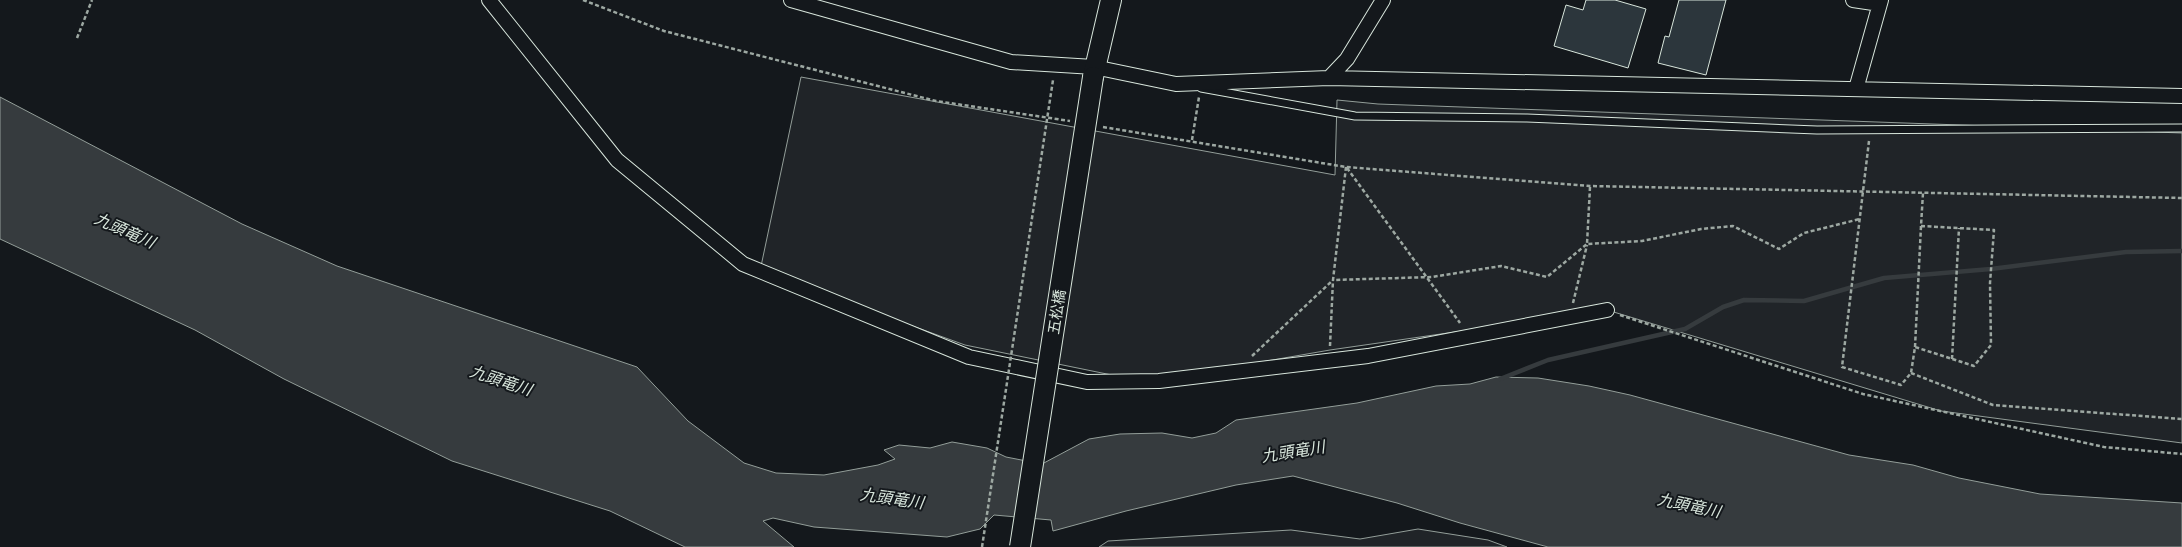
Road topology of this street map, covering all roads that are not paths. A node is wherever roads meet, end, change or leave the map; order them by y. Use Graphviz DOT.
graph roads {
  1 [pos="489,0"];
  2 [pos="791,0"];
  3 [pos="1111,0"];
  4 [pos="1383,0"];
  5 [pos="1853,0"];
  6 [pos="1880,2"];
  7 [pos="1094,72"];
  8 [pos="1329,78"];
  9 [pos="1176,84"];
  10 [pos="1856,89"];
  11 [pos="2182,96"];
  12 [pos="2182,128"];
  13 [pos="1607,310"];
  14 [pos="1020,547"];
  1 -- 13 [label="street"];
  2 -- 7 [label="street"];
  3 -- 7 [label="main road, 五松橋"];
  4 -- 8 [label="street"];
  5 -- 6 [label="street"];
  6 -- 10 [label="street"];
  7 -- 9 [label="street"];
  7 -- 14 [label="main road, 五松橋, bridge"];
  8 -- 9 [label="street"];
  8 -- 10 [label="street"];
  9 -- 12 [label="lane"];
  10 -- 11 [label="street"];
}
